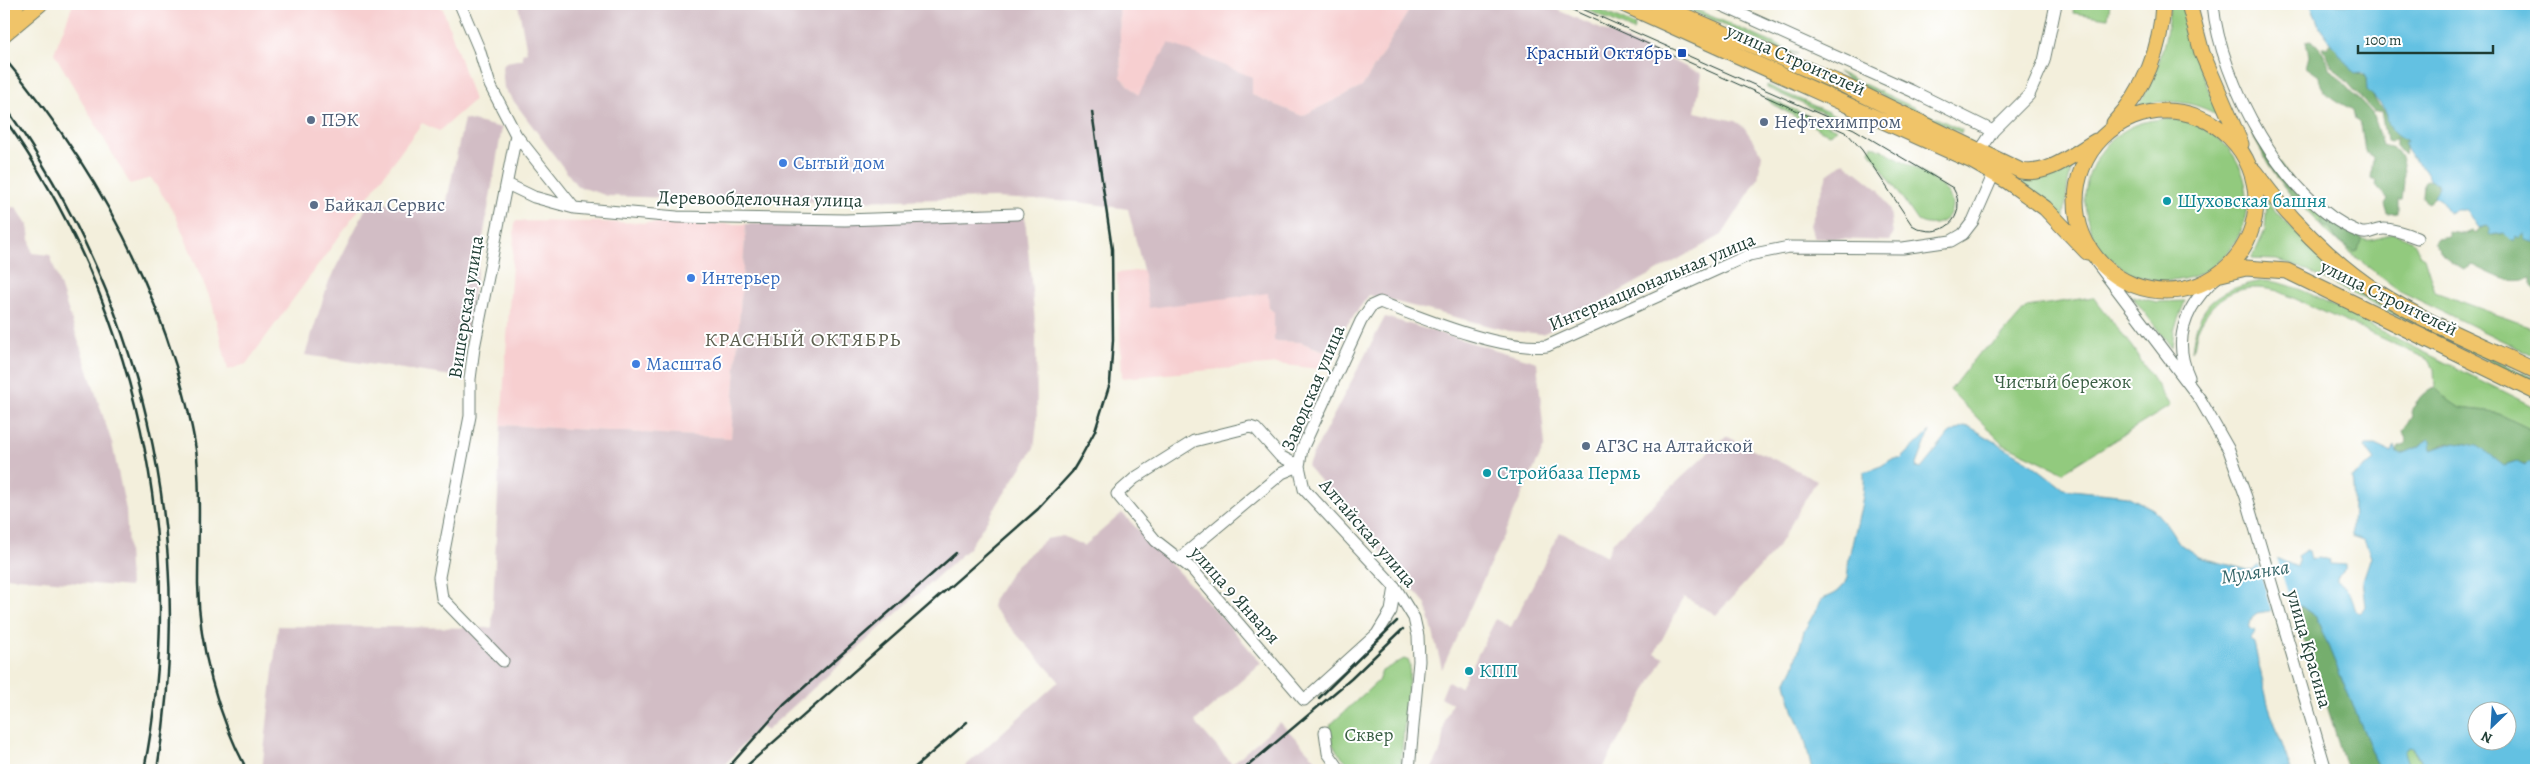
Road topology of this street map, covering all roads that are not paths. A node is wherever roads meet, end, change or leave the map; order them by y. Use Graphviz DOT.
graph roads {
  1 [pos="18,4"];
  2 [pos="40,4"];
  3 [pos="460,4"];
  4 [pos="1623,4"];
  5 [pos="1657,4"];
  6 [pos="1719,4"];
  7 [pos="2056,4"];
  8 [pos="2163,4"];
  9 [pos="2189,4"];
  10 [pos="2213,4"];
  11 [pos="4,15"];
  12 [pos="4,34"];
  13 [pos="1993,132"];
  14 [pos="516,135"];
  15 [pos="2101,137"];
  16 [pos="1980,151"];
  17 [pos="2248,162"];
  18 [pos="1994,173"];
  19 [pos="507,184"];
  20 [pos="574,208"];
  21 [pos="1017,214"];
  22 [pos="2417,238"];
  23 [pos="2096,262"];
  24 [pos="2218,276"];
  25 [pos="1380,302"];
  26 [pos="2536,371"];
  27 [pos="2536,392"];
  28 [pos="2200,399"];
  29 [pos="1299,466"];
  30 [pos="1117,494"];
  31 [pos="1180,558"];
  32 [pos="1395,587"];
  33 [pos="503,661"];
  34 [pos="1325,732"];
  35 [pos="1340,770"];
  36 [pos="1409,770"];
  37 [pos="2326,770"];
  1 -- 11 [label="main road"];
  2 -- 12 [label="main road"];
  3 -- 14 [label="street"];
  4 -- 18 [label="main road, улица Строителей"];
  5 -- 16 [label="main road, улица Строителей"];
  6 -- 13 [label="street"];
  7 -- 13 [label="street"];
  8 -- 15 [label="main road"];
  9 -- 17 [label="main road"];
  10 -- 22 [label="street"];
  13 -- 16 [label="street"];
  14 -- 19 [label="street, Вишерская улица"];
  14 -- 20 [label="street"];
  15 -- 16 [label="main road, улица Строителей"];
  15 -- 17 [label="main road, улица Строителей"];
  15 -- 23 [label="main road"];
  17 -- 24 [label="main road"];
  17 -- 26 [label="main road, улица Строителей"];
  18 -- 23 [label="main road, улица Строителей"];
  18 -- 25 [label="street, Интернациональная улица"];
  19 -- 20 [label="street, Деревообделочная улица"];
  19 -- 33 [label="street, Вишерская улица"];
  20 -- 21 [label="street, Деревообделочная улица"];
  23 -- 24 [label="main road, улица Строителей"];
  23 -- 28 [label="street"];
  24 -- 27 [label="main road, улица Строителей"];
  24 -- 28 [label="street"];
  25 -- 29 [label="street, Заводская улица"];
  28 -- 37 [label="street, улица Красина"];
  29 -- 30 [label="street, Алтайская улица"];
  29 -- 31 [label="street, Заводская улица"];
  29 -- 32 [label="street, Алтайская улица"];
  30 -- 31 [label="street, улица 9 Января"];
  31 -- 32 [label="street, улица 9 Января"];
  32 -- 36 [label="street, Алтайская улица"];
  34 -- 35 [label="street"];
}
